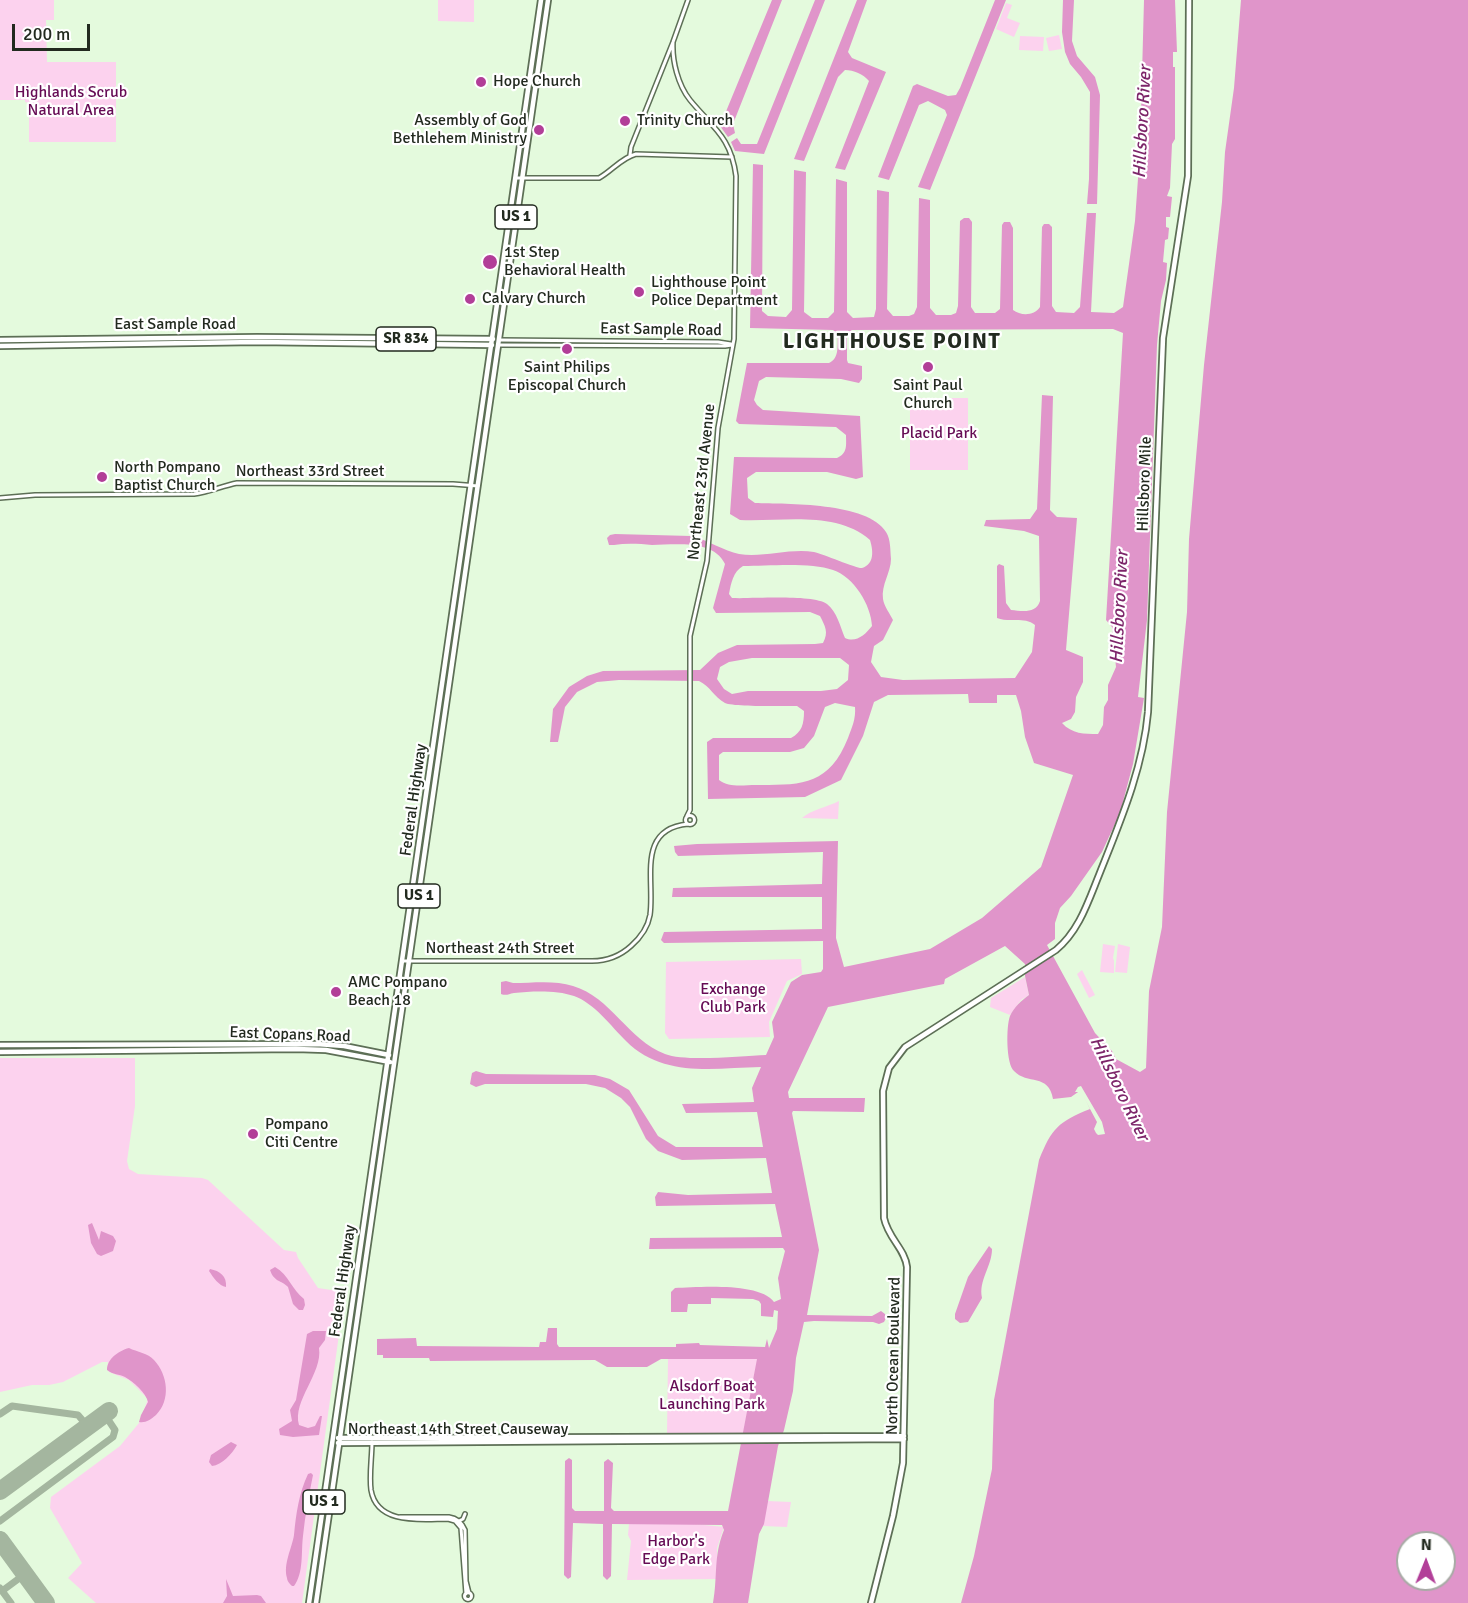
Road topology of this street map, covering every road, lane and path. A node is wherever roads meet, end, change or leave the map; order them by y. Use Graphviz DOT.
graph roads {
  1 [pos="541,0"];
  2 [pos="688,0"];
  3 [pos="1190,0"];
  4 [pos="547,1"];
  5 [pos="674,42"];
  6 [pos="533,55"];
  7 [pos="674,63"];
  8 [pos="663,66"];
  9 [pos="532,68"];
  10 [pos="538,70"];
  11 [pos="536,80"];
  12 [pos="630,156"];
  13 [pos="732,157"];
  14 [pos="516,178"];
  15 [pos="522,178"];
  16 [pos="504,254"];
  17 [pos="509,266"];
  18 [pos="502,268"];
  19 [pos="508,277"];
  20 [pos="32,339"];
  21 [pos="0,340"];
  22 [pos="572,340"];
  23 [pos="491,342"];
  24 [pos="498,342"];
  25 [pos="568,344"];
  26 [pos="705,344"];
  27 [pos="27,345"];
  28 [pos="732,345"];
  29 [pos="0,346"];
  30 [pos="481,413"];
  31 [pos="486,428"];
  32 [pos="471,485"];
  33 [pos="478,486"];
  34 [pos="0,498"];
  35 [pos="455,599"];
  36 [pos="459,614"];
  37 [pos="453,615"];
  38 [pos="457,631"];
  39 [pos="433,749"];
  40 [pos="438,761"];
  41 [pos="427,789"];
  42 [pos="426,798"];
  43 [pos="433,798"];
  44 [pos="431,810"];
  45 [pos="690,810"];
  46 [pos="692,816"];
  47 [pos="686,818"];
  48 [pos="688,824"];
  49 [pos="680,825"];
  50 [pos="414,885"];
  51 [pos="418,898"];
  52 [pos="411,902"];
  53 [pos="416,913"];
  54 [pos="1056,950"];
  55 [pos="403,961"];
  56 [pos="409,961"];
  57 [pos="598,961"];
  58 [pos="0,1045"];
  59 [pos="335,1045"];
  60 [pos="231,1047"];
  61 [pos="322,1050"];
  62 [pos="0,1052"];
  63 [pos="389,1055"];
  64 [pos="387,1062"];
  65 [pos="395,1062"];
  66 [pos="378,1126"];
  67 [pos="376,1141"];
  68 [pos="383,1142"];
  69 [pos="382,1153"];
  70 [pos="353,1295"];
  71 [pos="357,1322"];
  72 [pos="349,1327"];
  73 [pos="355,1338"];
  74 [pos="342,1427"];
  75 [pos="353,1437"];
  76 [pos="519,1437"];
  77 [pos="582,1437"];
  78 [pos="904,1437"];
  79 [pos="740,1439"];
  80 [pos="340,1440"];
  81 [pos="372,1440"];
  82 [pos="333,1441"];
  83 [pos="510,1442"];
  84 [pos="588,1442"];
  85 [pos="323,1508"];
  86 [pos="465,1514"];
  87 [pos="398,1517"];
  88 [pos="328,1520"];
  89 [pos="459,1521"];
  90 [pos="313,1581"];
  91 [pos="467,1593"];
  92 [pos="317,1596"];
  93 [pos="468,1601"];
  94 [pos="313,1603"];
  95 [pos="871,1603"];
  1 -- 6 [label="main road, Federal Highway / US 1"];
  2 -- 5 [label="street"];
  3 -- 54 [label="main road, Hillsboro Mile"];
  4 -- 10 [label="main road, Federal Highway / US 1"];
  5 -- 7 [label="street"];
  5 -- 8 [label="street"];
  6 -- 9 [label="main road, Federal Highway / US 1"];
  6 -- 10 [label="main road"];
  7 -- 8 [label="street"];
  7 -- 13 [label="street, Northeast 23rd Avenue"];
  8 -- 12 [label="street"];
  9 -- 11 [label="main road"];
  9 -- 14 [label="main road, Federal Highway / US 1"];
  10 -- 11 [label="main road, Federal Highway / US 1"];
  11 -- 15 [label="main road, Federal Highway / US 1"];
  12 -- 13 [label="street"];
  12 -- 15 [label="street"];
  13 -- 28 [label="street, Northeast 23rd Avenue"];
  14 -- 15 [label="street"];
  14 -- 16 [label="main road, Federal Highway / US 1"];
  15 -- 17 [label="main road, Federal Highway / US 1"];
  16 -- 17 [label="main road"];
  16 -- 18 [label="main road, Federal Highway / US 1"];
  17 -- 19 [label="main road, Federal Highway / US 1"];
  18 -- 19 [label="main road"];
  18 -- 23 [label="main road, Federal Highway / US 1"];
  19 -- 24 [label="main road, Federal Highway / US 1"];
  20 -- 21 [label="main road, East Sample Road / SR 834"];
  20 -- 23 [label="main road, East Sample Road / SR 834"];
  20 -- 27 [label="main road"];
  22 -- 24 [label="street, East Sample Road"];
  22 -- 25 [label="street"];
  22 -- 26 [label="street, East Sample Road"];
  23 -- 24 [label="main road, East Sample Road / SR 834"];
  23 -- 27 [label="main road, East Sample Road / SR 834"];
  23 -- 30 [label="main road, Federal Highway / US 1"];
  24 -- 25 [label="street, East Sample Road"];
  24 -- 31 [label="main road, Federal Highway / US 1"];
  25 -- 26 [label="street, East Sample Road"];
  26 -- 28 [label="street, East Sample Road"];
  27 -- 29 [label="main road, East Sample Road / SR 834"];
  28 -- 45 [label="street, Northeast 23rd Avenue"];
  30 -- 31 [label="main road"];
  30 -- 32 [label="main road, Federal Highway / US 1"];
  31 -- 33 [label="main road, Federal Highway / US 1"];
  32 -- 33 [label="street, Northeast 33rd Street"];
  32 -- 34 [label="street, Northeast 33rd Street"];
  32 -- 35 [label="main road, Federal Highway / US 1"];
  33 -- 36 [label="main road, Federal Highway / US 1"];
  35 -- 36 [label="main road"];
  35 -- 37 [label="main road, Federal Highway / US 1"];
  36 -- 38 [label="main road, Federal Highway / US 1"];
  37 -- 38 [label="main road"];
  37 -- 39 [label="main road, Federal Highway / US 1"];
  38 -- 40 [label="main road, Federal Highway / US 1"];
  39 -- 40 [label="main road"];
  39 -- 41 [label="main road, Federal Highway / US 1"];
  40 -- 43 [label="main road, Federal Highway / US 1"];
  41 -- 42 [label="main road, Federal Highway / US 1"];
  41 -- 43 [label="main road"];
  42 -- 44 [label="main road"];
  42 -- 50 [label="main road, Federal Highway / US 1"];
  43 -- 44 [label="main road, Federal Highway / US 1"];
  44 -- 51 [label="main road, Federal Highway / US 1"];
  45 -- 46 [label="street, Northeast 23rd Avenue"];
  45 -- 47 [label="street, Northeast 23rd Avenue"];
  46 -- 47 [label="street"];
  46 -- 48 [label="street"];
  47 -- 48 [label="street"];
  47 -- 49 [label="street, Northeast 23rd Avenue"];
  48 -- 49 [label="street"];
  49 -- 57 [label="street, Northeast 23rd Avenue"];
  50 -- 51 [label="main road"];
  50 -- 52 [label="main road, Federal Highway / US 1"];
  51 -- 53 [label="main road, Federal Highway / US 1"];
  52 -- 53 [label="main road"];
  52 -- 55 [label="main road, Federal Highway / US 1"];
  53 -- 56 [label="main road, Federal Highway / US 1"];
  54 -- 78 [label="main road, North Ocean Boulevard"];
  55 -- 56 [label="street, Northeast 24th Street"];
  55 -- 63 [label="main road, Federal Highway / US 1"];
  56 -- 57 [label="street, Northeast 24th Street"];
  56 -- 65 [label="main road, Federal Highway / US 1"];
  58 -- 60 [label="main road, East Copans Road"];
  59 -- 60 [label="main road, East Copans Road"];
  59 -- 61 [label="main road"];
  59 -- 63 [label="main road, East Copans Road"];
  60 -- 61 [label="main road, East Copans Road"];
  60 -- 62 [label="main road, East Copans Road"];
  61 -- 64 [label="main road, East Copans Road"];
  63 -- 64 [label="main road, Federal Highway / US 1"];
  63 -- 65 [label="main road"];
  64 -- 65 [label="main road, East Copans Road"];
  64 -- 66 [label="main road, Federal Highway / US 1"];
  65 -- 68 [label="main road, Federal Highway / US 1"];
  66 -- 67 [label="main road, Federal Highway / US 1"];
  66 -- 68 [label="main road"];
  67 -- 69 [label="main road"];
  67 -- 70 [label="main road, Federal Highway / US 1"];
  68 -- 69 [label="main road, Federal Highway / US 1"];
  69 -- 71 [label="main road, Federal Highway / US 1"];
  70 -- 71 [label="main road"];
  70 -- 72 [label="main road, Federal Highway / US 1"];
  71 -- 73 [label="main road, Federal Highway / US 1"];
  72 -- 73 [label="main road"];
  72 -- 82 [label="main road, Federal Highway / US 1"];
  73 -- 74 [label="main road, Federal Highway / US 1"];
  74 -- 75 [label="main road"];
  74 -- 80 [label="main road, Federal Highway / US 1"];
  75 -- 80 [label="main road, Northeast 14th Street Causeway"];
  75 -- 81 [label="main road, Northeast 14th Street Causeway"];
  76 -- 77 [label="main road, Northeast 14th Street Causeway"];
  76 -- 81 [label="main road, Northeast 14th Street Causeway"];
  76 -- 83 [label="main road"];
  77 -- 79 [label="main road, Northeast 14th Street Causeway"];
  77 -- 84 [label="main road"];
  78 -- 79 [label="main road, Northeast 14th Street Causeway"];
  78 -- 95 [label="main road, North Ocean Boulevard"];
  79 -- 84 [label="main road, Northeast 14th Street Causeway"];
  80 -- 81 [label="main road, Northeast 14th Street Causeway"];
  80 -- 82 [label="main road, Northeast 14th Street Causeway"];
  80 -- 88 [label="main road, Federal Highway / US 1"];
  81 -- 83 [label="main road, Northeast 14th Street Causeway"];
  81 -- 87 [label="street"];
  82 -- 85 [label="main road, Federal Highway / US 1"];
  83 -- 84 [label="main road, Northeast 14th Street Causeway"];
  85 -- 88 [label="main road"];
  85 -- 90 [label="main road, Federal Highway / US 1"];
  86 -- 89 [label="street"];
  87 -- 89 [label="street"];
  87 -- 91 [label="street"];
  88 -- 92 [label="main road, Federal Highway / US 1"];
  89 -- 91 [label="street"];
  90 -- 92 [label="main road"];
  90 -- 94 [label="main road, Federal Highway / US 1"];
  91 -- 93 [label="street"];
  92 -- 94 [label="main road, Federal Highway / US 1"];
}
